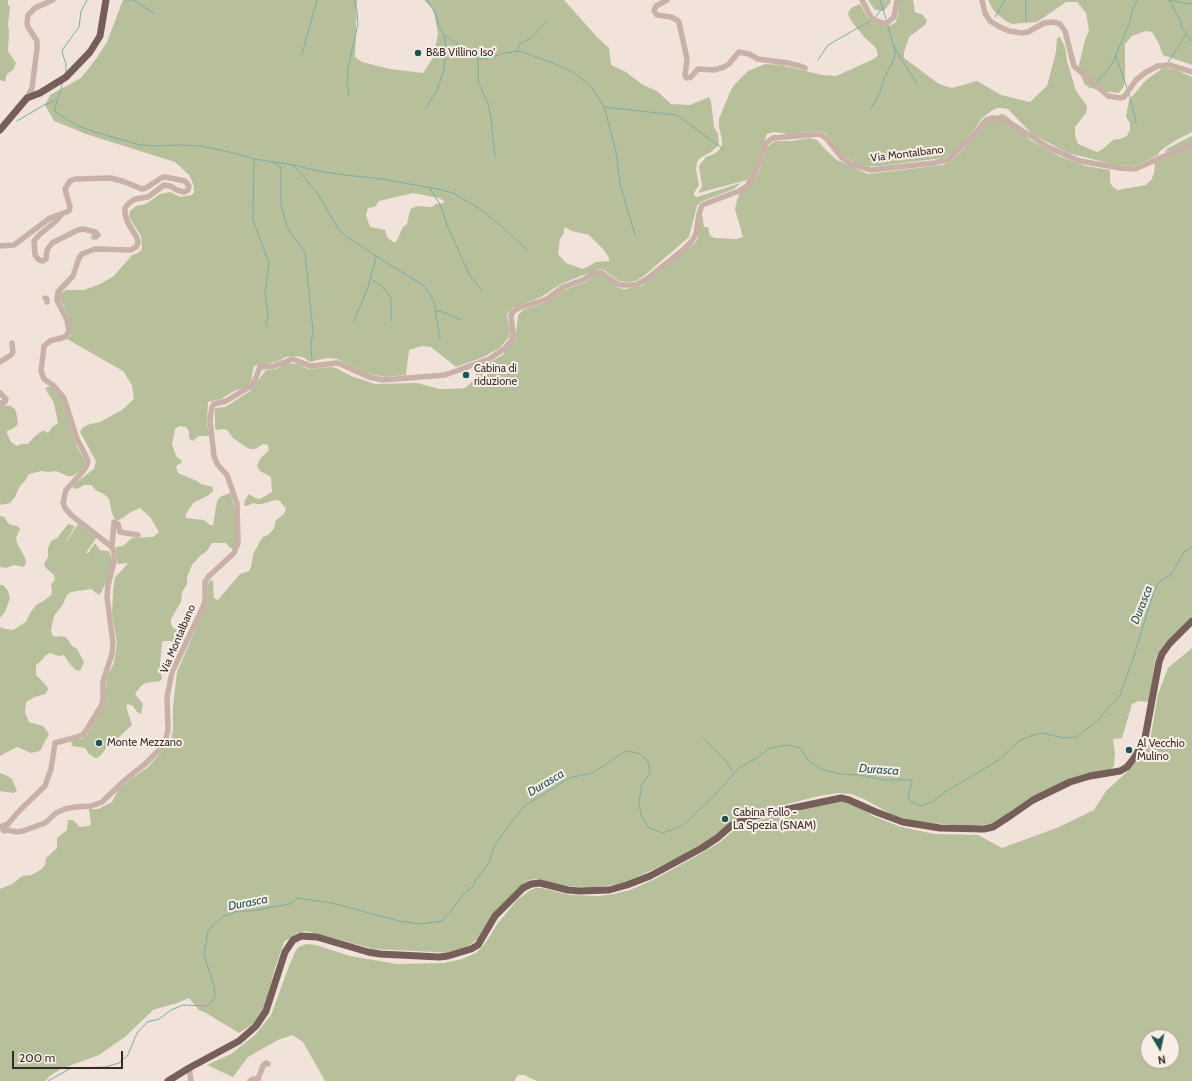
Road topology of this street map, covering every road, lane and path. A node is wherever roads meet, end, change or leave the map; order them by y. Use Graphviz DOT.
graph roads {
  1 [pos="53,0"];
  2 [pos="106,0"];
  3 [pos="667,0"];
  4 [pos="862,0"];
  5 [pos="897,0"];
  6 [pos="982,0"];
  7 [pos="804,68"];
  8 [pos="1192,72"];
  9 [pos="27,98"];
  10 [pos="0,130"];
  11 [pos="1192,147"];
  12 [pos="63,214"];
  13 [pos="94,238"];
  14 [pos="0,246"];
  15 [pos="12,342"];
  16 [pos="0,362"];
  17 [pos="0,392"];
  18 [pos="0,403"];
  19 [pos="138,535"];
  20 [pos="112,547"];
  21 [pos="1192,621"];
  22 [pos="3,826"];
  23 [pos="268,1064"];
  24 [pos="189,1068"];
  25 [pos="168,1081"];
  26 [pos="191,1081"];
  27 [pos="250,1081"];
  1 -- 9 [label="street"];
  2 -- 9 [label="main road"];
  3 -- 7 [label="street"];
  4 -- 5 [label="street"];
  6 -- 8 [label="street"];
  9 -- 10 [label="main road"];
  11 -- 22 [label="street, Via Montalbano"];
  12 -- 13 [label="street"];
  12 -- 14 [label="street"];
  12 -- 20 [label="street"];
  15 -- 16 [label="street"];
  17 -- 18 [label="street"];
  19 -- 20 [label="street"];
  20 -- 22 [label="street, Via Montalbano"];
  21 -- 24 [label="main road"];
  23 -- 27 [label="street"];
  24 -- 25 [label="main road"];
  24 -- 26 [label="street"];
}
